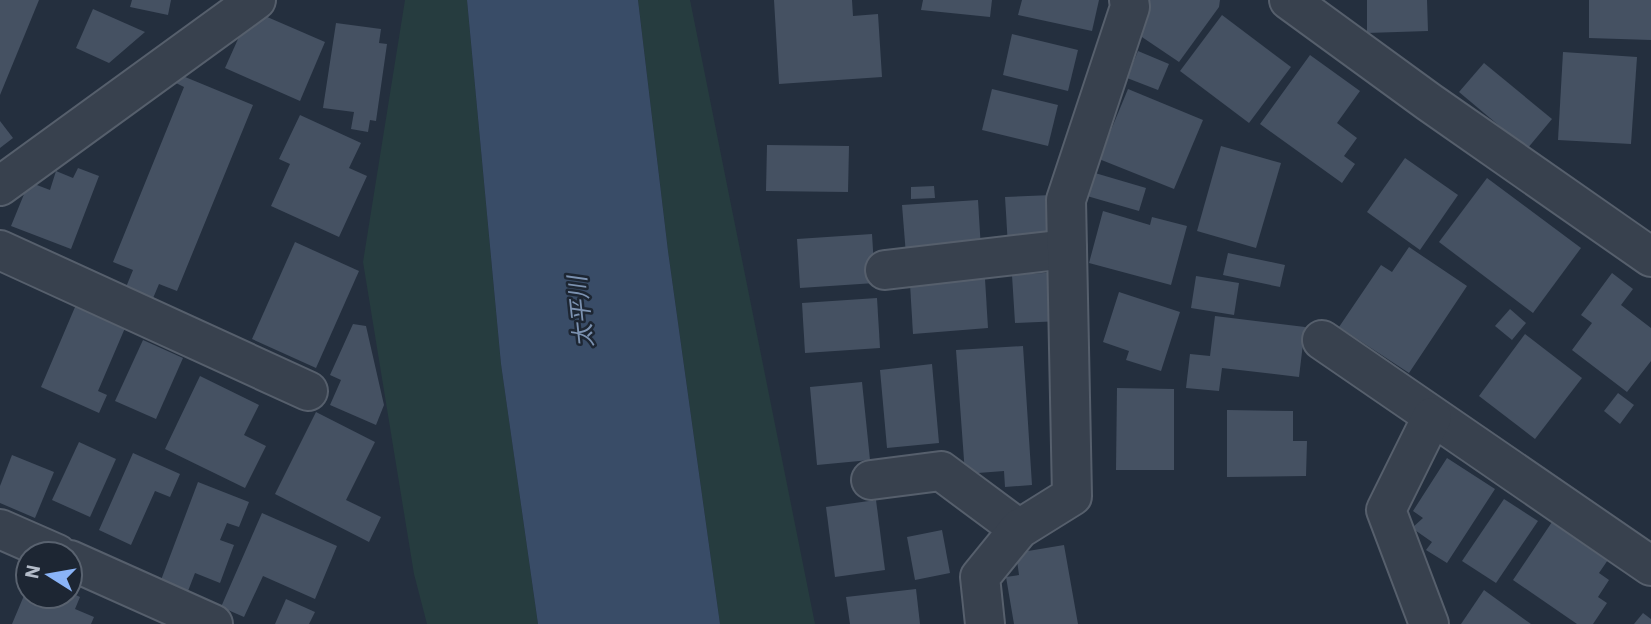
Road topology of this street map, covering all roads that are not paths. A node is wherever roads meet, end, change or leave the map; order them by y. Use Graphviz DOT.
graph roads {
  1 [pos="257,0"];
  2 [pos="1129,0"];
  3 [pos="1289,0"];
  4 [pos="0,186"];
  5 [pos="1067,249"];
  6 [pos="0,250"];
  7 [pos="1651,257"];
  8 [pos="885,270"];
  9 [pos="1322,340"];
  10 [pos="307,391"];
  11 [pos="1432,417"];
  12 [pos="871,480"];
  13 [pos="0,529"];
  14 [pos="1019,529"];
  15 [pos="25,540"];
  16 [pos="84,566"];
  17 [pos="1651,566"];
  18 [pos="213,624"];
  19 [pos="985,624"];
  20 [pos="1429,624"];
  1 -- 4 [label="street"];
  2 -- 5 [label="street"];
  3 -- 7 [label="street"];
  5 -- 8 [label="street"];
  5 -- 14 [label="street"];
  6 -- 10 [label="street"];
  9 -- 11 [label="street"];
  11 -- 17 [label="street"];
  11 -- 20 [label="street"];
  12 -- 14 [label="street"];
  13 -- 15 [label="street"];
  14 -- 19 [label="street"];
  16 -- 18 [label="street"];
}
